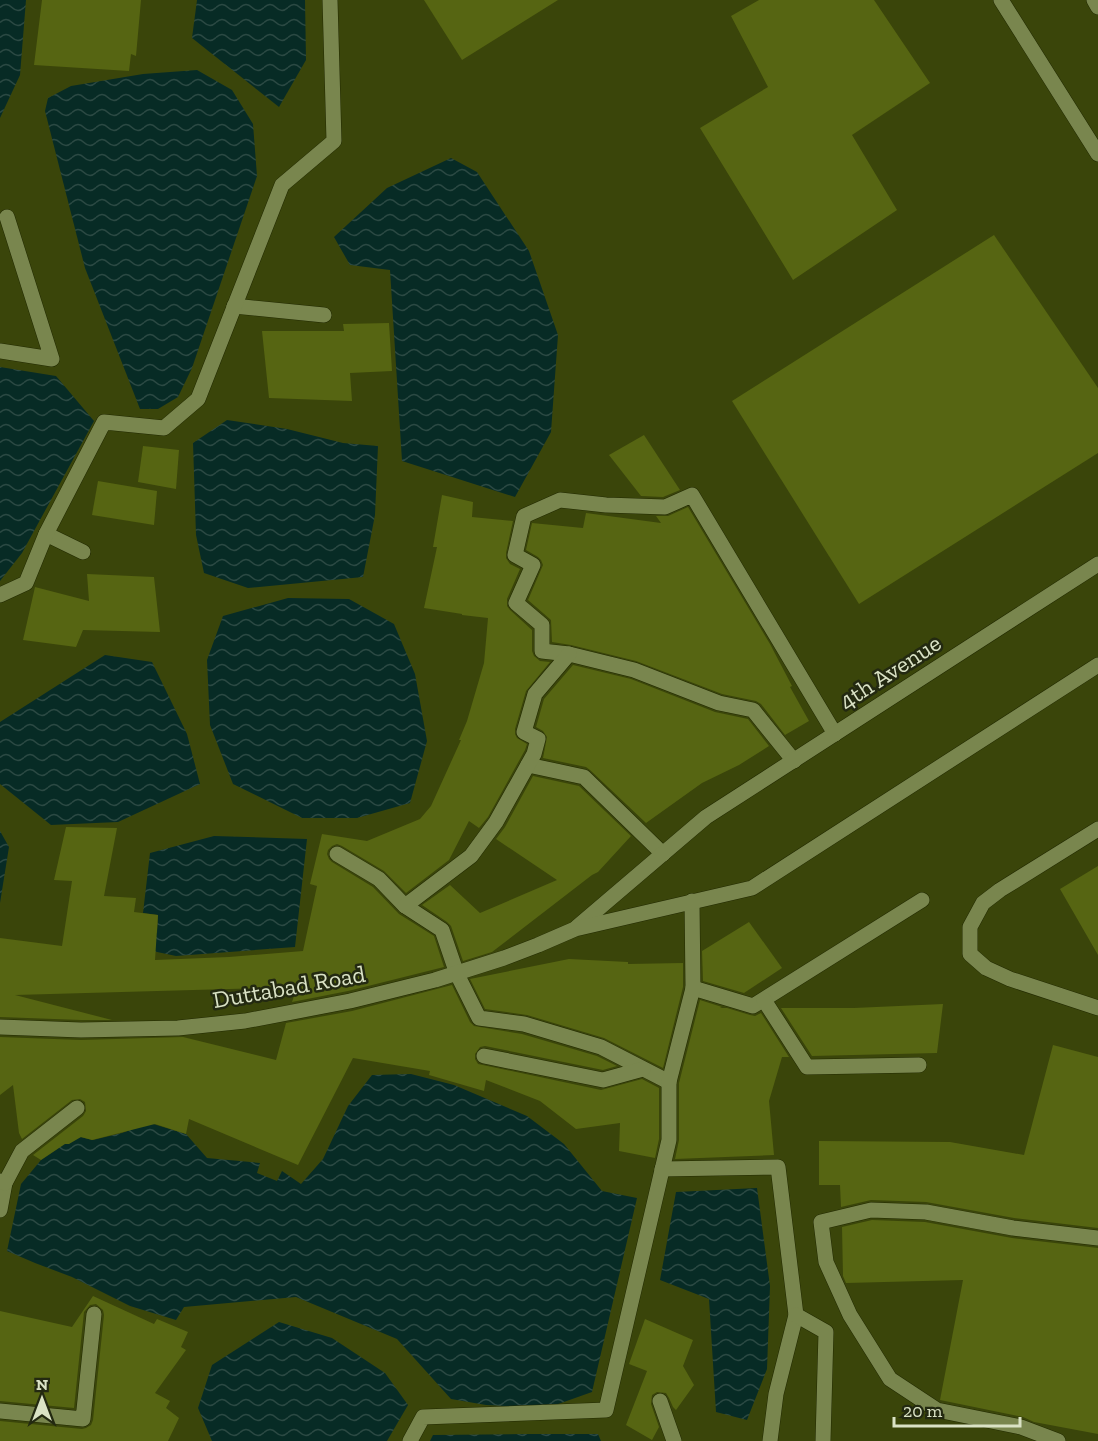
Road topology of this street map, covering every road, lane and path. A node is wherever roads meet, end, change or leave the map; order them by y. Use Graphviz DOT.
graph roads {
  1 [pos="330,0"];
  2 [pos="1001,0"];
  3 [pos="1094,0"];
  4 [pos="1098,7"];
  5 [pos="1098,154"];
  6 [pos="7,217"];
  7 [pos="234,306"];
  8 [pos="324,315"];
  9 [pos="0,351"];
  10 [pos="46,534"];
  11 [pos="83,552"];
  12 [pos="1098,564"];
  13 [pos="0,595"];
  14 [pos="569,654"];
  15 [pos="1098,665"];
  16 [pos="835,734"];
  17 [pos="794,761"];
  18 [pos="528,765"];
  19 [pos="1098,829"];
  20 [pos="337,854"];
  21 [pos="663,854"];
  22 [pos="922,900"];
  23 [pos="693,902"];
  24 [pos="405,906"];
  25 [pos="575,928"];
  26 [pos="457,974"];
  27 [pos="693,988"];
  28 [pos="764,1000"];
  29 [pos="1098,1008"];
  30 [pos="0,1027"];
  31 [pos="484,1056"];
  32 [pos="919,1065"];
  33 [pos="643,1069"];
  34 [pos="669,1082"];
  35 [pos="77,1108"];
  36 [pos="662,1169"];
  37 [pos="2,1182"];
  38 [pos="0,1210"];
  39 [pos="1098,1238"];
  40 [pos="94,1314"];
  41 [pos="796,1315"];
  42 [pos="660,1401"];
  43 [pos="0,1411"];
  44 [pos="410,1441"];
  45 [pos="674,1441"];
  46 [pos="770,1441"];
  47 [pos="823,1441"];
  48 [pos="1058,1441"];
  1 -- 7 [label="main road"];
  2 -- 5 [label="main road"];
  3 -- 4 [label="main road"];
  6 -- 9 [label="main road"];
  7 -- 8 [label="main road"];
  7 -- 10 [label="main road"];
  10 -- 11 [label="main road"];
  10 -- 13 [label="main road"];
  12 -- 16 [label="main road, 4th Avenue"];
  14 -- 16 [label="main road"];
  14 -- 17 [label="main road"];
  14 -- 18 [label="main road"];
  15 -- 23 [label="main road"];
  16 -- 17 [label="main road, 4th Avenue"];
  17 -- 21 [label="main road, 4th Avenue"];
  18 -- 21 [label="main road"];
  18 -- 24 [label="main road"];
  19 -- 29 [label="main road"];
  20 -- 24 [label="main road"];
  21 -- 25 [label="main road, 4th Avenue"];
  22 -- 28 [label="main road"];
  23 -- 25 [label="main road"];
  23 -- 27 [label="main road"];
  24 -- 26 [label="main road"];
  25 -- 26 [label="main road, Duttabad Road"];
  26 -- 30 [label="main road, Duttabad Road"];
  26 -- 33 [label="main road"];
  27 -- 28 [label="main road"];
  27 -- 34 [label="main road"];
  28 -- 32 [label="main road"];
  31 -- 33 [label="main road"];
  33 -- 34 [label="main road"];
  34 -- 36 [label="main road"];
  35 -- 37 [label="main road"];
  36 -- 41 [label="main road"];
  36 -- 44 [label="main road"];
  37 -- 38 [label="main road"];
  39 -- 48 [label="main road"];
  40 -- 43 [label="main road"];
  41 -- 46 [label="main road"];
  41 -- 47 [label="main road"];
  42 -- 45 [label="main road"];
}
